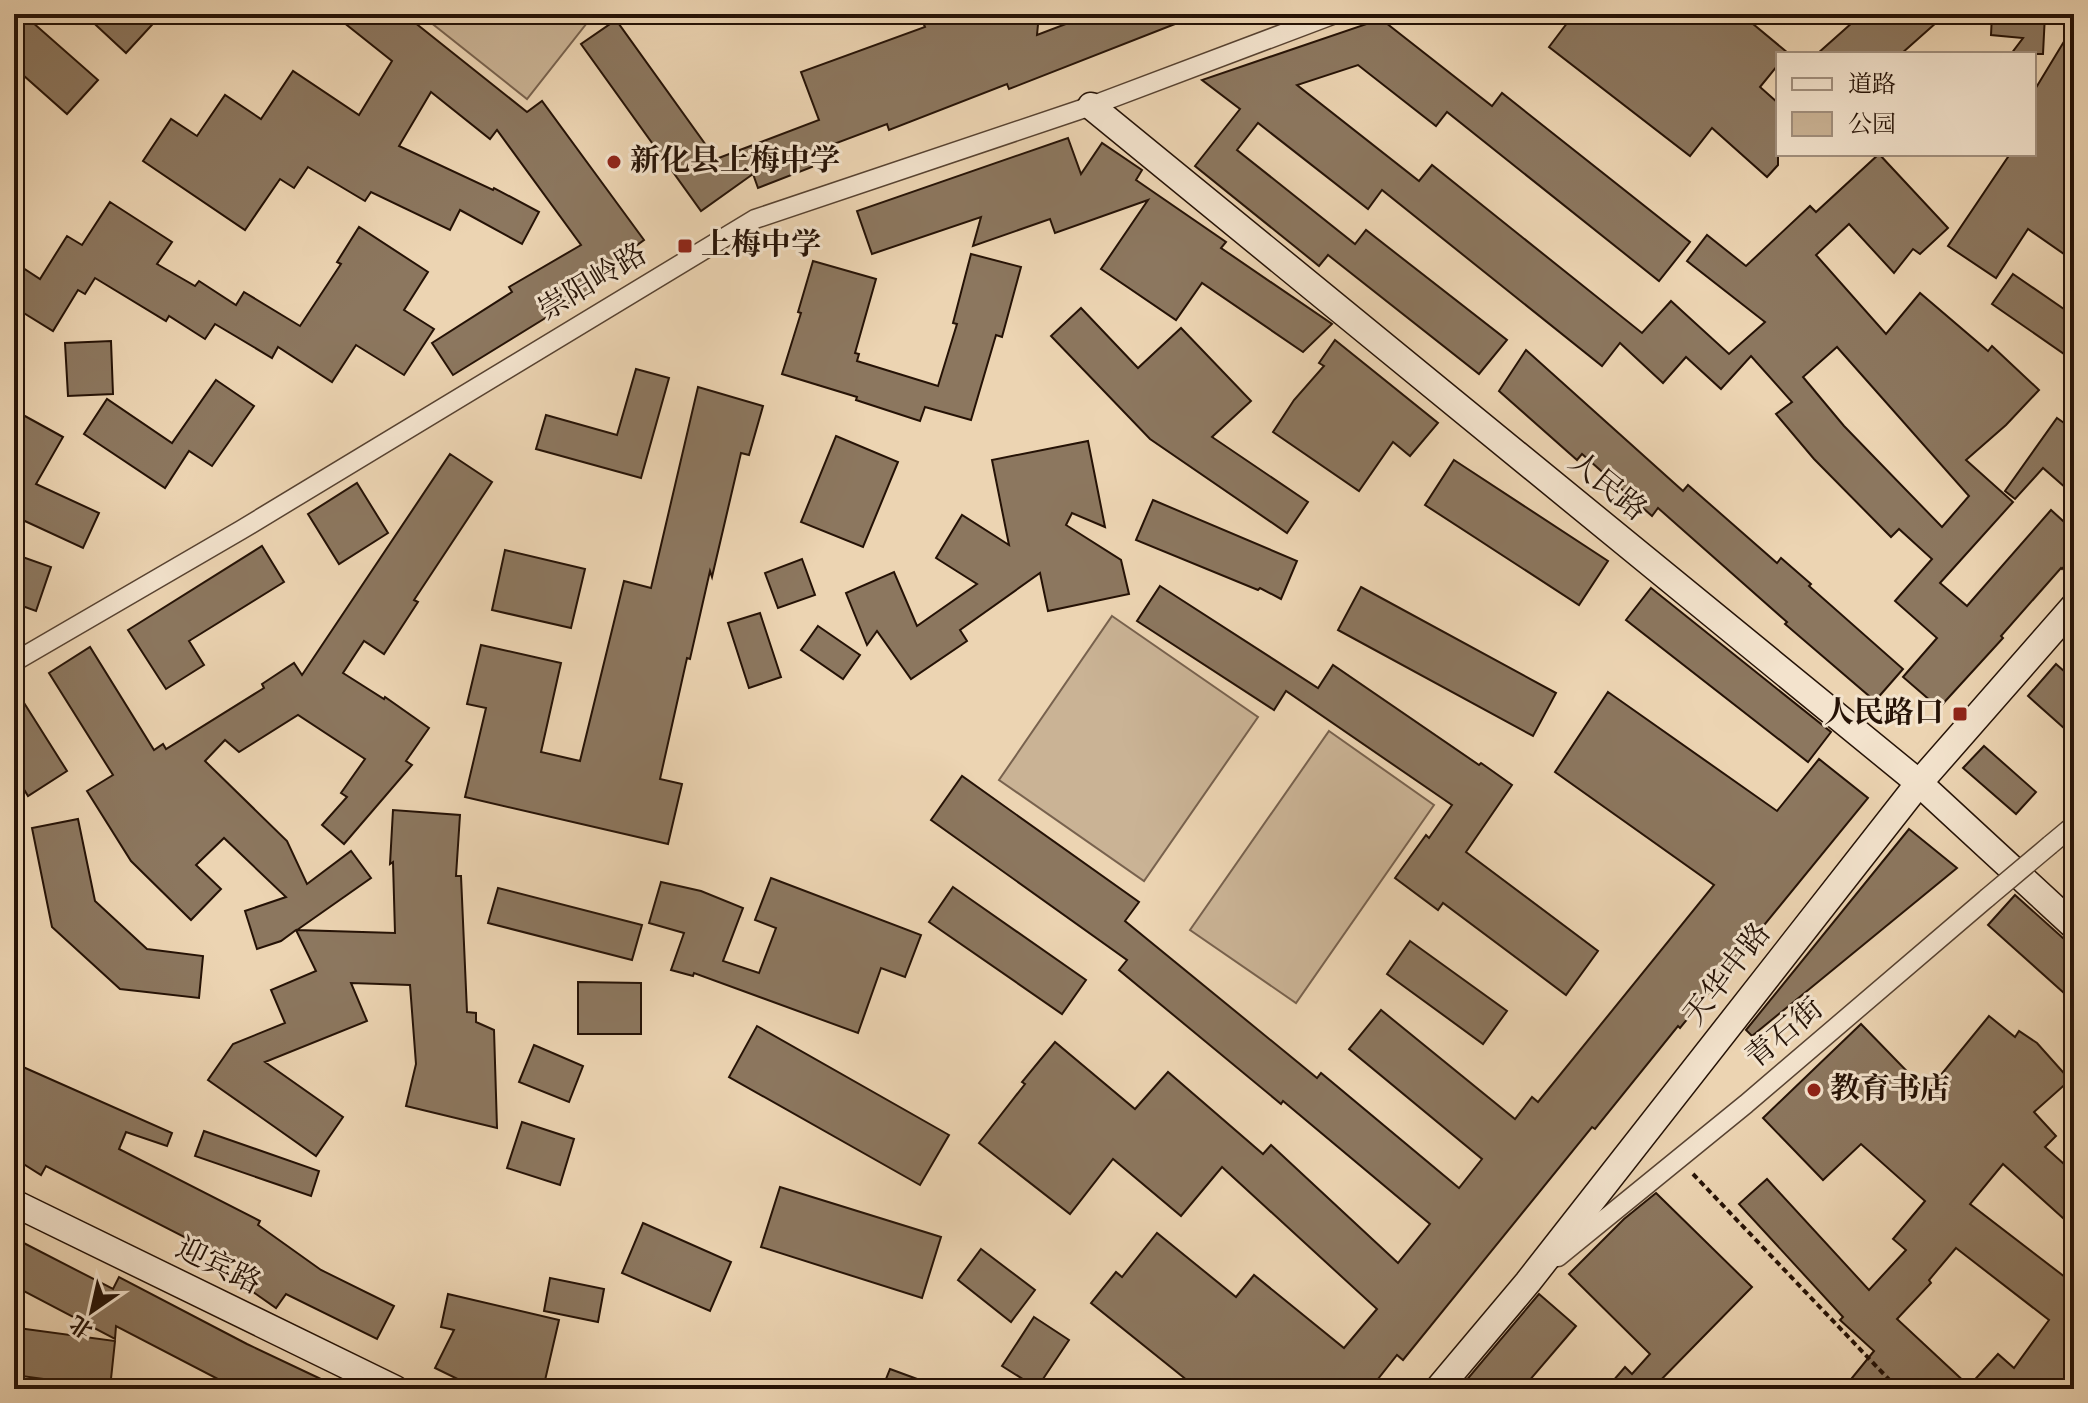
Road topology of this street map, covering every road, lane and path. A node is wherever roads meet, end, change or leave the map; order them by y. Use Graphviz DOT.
graph roads {
  1 [pos="1335,14"];
  2 [pos="1091,106"];
  3 [pos="2074,606"];
  4 [pos="14,662"];
  5 [pos="1919,783"];
  6 [pos="2074,825"];
  7 [pos="2074,926"];
  8 [pos="1678,1159"];
  9 [pos="14,1203"];
  10 [pos="1528,1282"];
  11 [pos="395,1389"];
  12 [pos="1438,1389"];
  13 [pos="1898,1389"];
  1 -- 2 [label="street, 崇阳岭路"];
  2 -- 4 [label="street, 崇阳岭路"];
  2 -- 5 [label="street, 人民路"];
  3 -- 5 [label="street, 天华中路"];
  5 -- 7 [label="street, 人民路"];
  5 -- 10 [label="street, 天华中路"];
  6 -- 8 [label="street, 青石街, bridge"];
  8 -- 10 [label="street, 青石街"];
  8 -- 13 [label="path"];
  9 -- 11 [label="street, 迎宾路"];
  10 -- 12 [label="street, 天华中路"];
}
